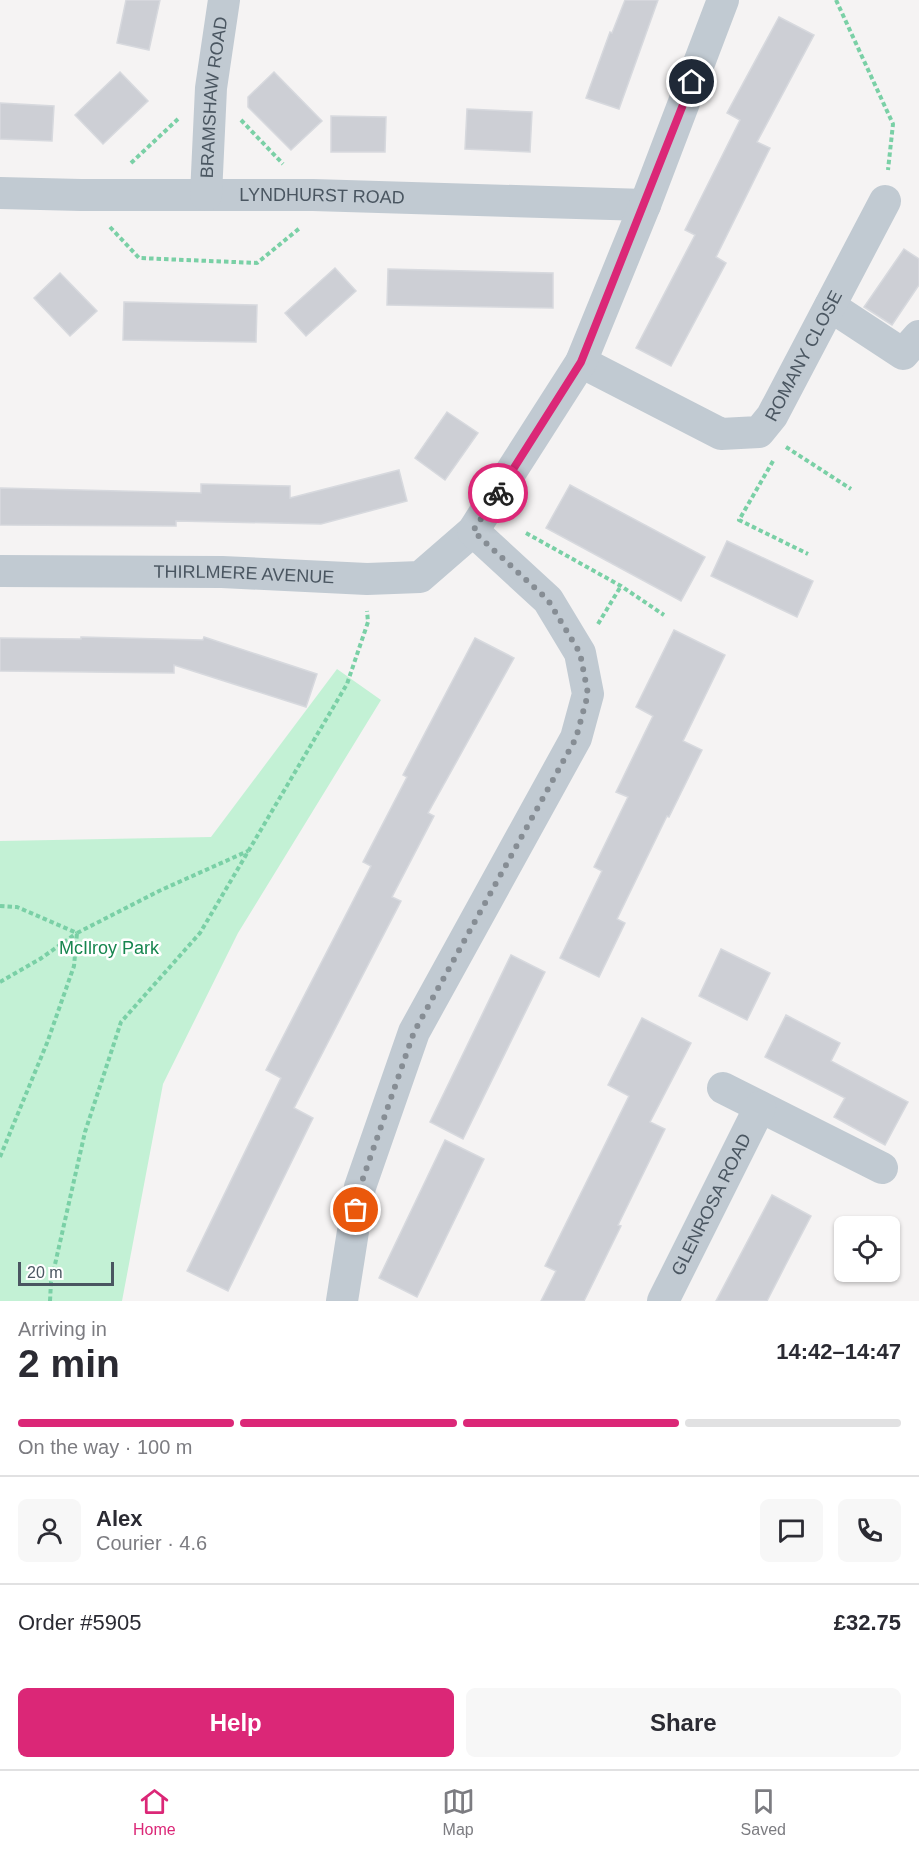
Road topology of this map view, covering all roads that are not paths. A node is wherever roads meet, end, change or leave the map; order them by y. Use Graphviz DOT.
graph roads {
  1 [pos="224,0"];
  2 [pos="723,0"];
  3 [pos="0,193"];
  4 [pos="206,195"];
  5 [pos="885,201"];
  6 [pos="645,205"];
  7 [pos="830,306"];
  8 [pos="919,336"];
  9 [pos="581,362"];
  10 [pos="479,521"];
  11 [pos="0,571"];
  12 [pos="723,1088"];
  13 [pos="760,1107"];
  14 [pos="882,1168"];
  15 [pos="342,1301"];
  16 [pos="663,1301"];
  1 -- 4 [label="street, BRAMSHAW ROAD"];
  2 -- 6 [label="street, THIRLMERE AVENUE"];
  3 -- 4 [label="street, LYNDHURST ROAD"];
  4 -- 6 [label="street, LYNDHURST ROAD"];
  5 -- 7 [label="street, ROMANY CLOSE"];
  6 -- 9 [label="street, THIRLMERE AVENUE"];
  7 -- 8 [label="street"];
  7 -- 9 [label="street, ROMANY CLOSE"];
  9 -- 10 [label="street, THIRLMERE AVENUE"];
  10 -- 11 [label="street, THIRLMERE AVENUE"];
  10 -- 15 [label="street"];
  12 -- 13 [label="street"];
  13 -- 14 [label="street"];
  13 -- 16 [label="street, GLENROSA ROAD"];
}
